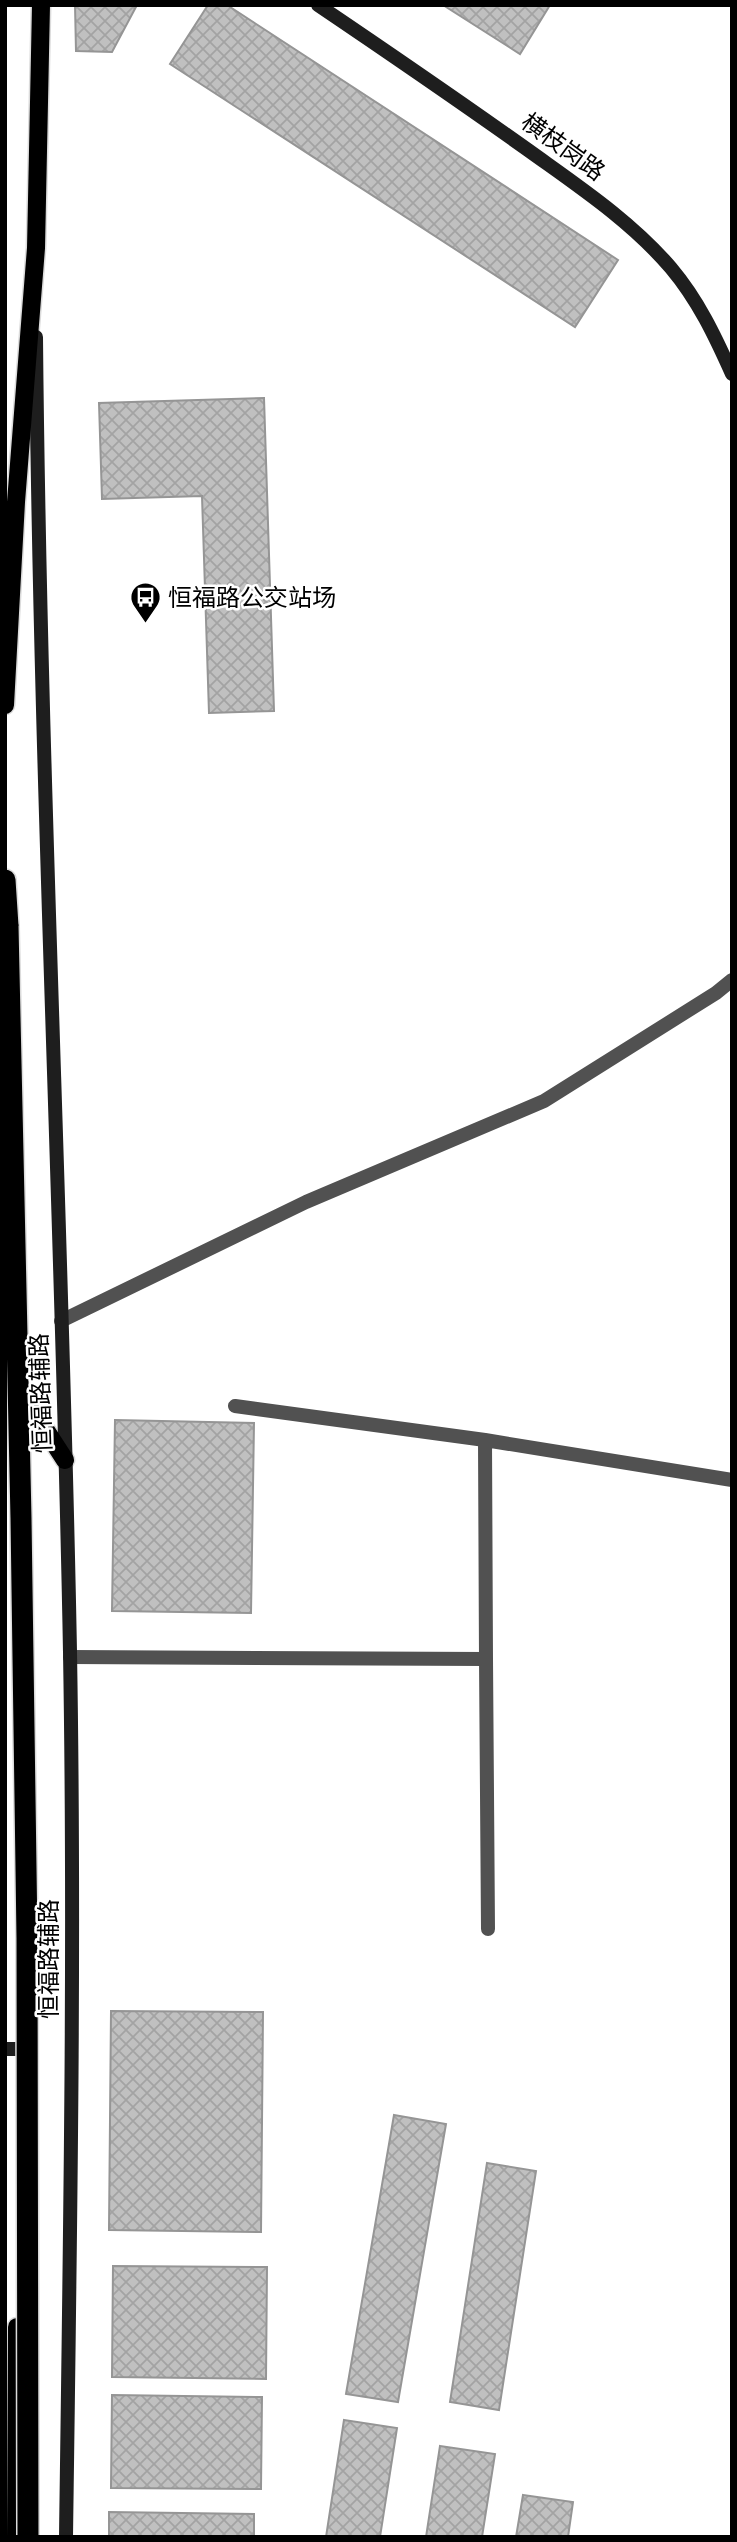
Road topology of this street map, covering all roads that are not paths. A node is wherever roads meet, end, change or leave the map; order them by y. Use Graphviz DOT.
graph roads {
  1 [pos="41,5"];
  2 [pos="318,5"];
  3 [pos="36,248"];
  4 [pos="732,374"];
  5 [pos="5,705"];
  6 [pos="5,880"];
  7 [pos="732,980"];
  8 [pos="5,1115"];
  9 [pos="61,1321"];
  10 [pos="12,1377"];
  11 [pos="235,1406"];
  12 [pos="485,1440"];
  13 [pos="65,1460"];
  14 [pos="732,1480"];
  15 [pos="70,1657"];
  16 [pos="486,1659"];
  17 [pos="488,1929"];
  18 [pos="12,2049"];
  19 [pos="16,2537"];
  20 [pos="28,2537"];
  21 [pos="66,2537"];
  1 -- 3 [label="main road"];
  2 -- 4 [label="main road, 横枝岗路"];
  3 -- 5 [label="main road"];
  3 -- 9 [label="main road, 恒福路辅路"];
  6 -- 20 [label="highway, bridge"];
  7 -- 9 [label="street"];
  8 -- 10 [label="main road"];
  9 -- 13 [label="main road, 恒福路辅路"];
  10 -- 13 [label="main road"];
  10 -- 18 [label="main road"];
  11 -- 12 [label="street"];
  12 -- 14 [label="street"];
  12 -- 16 [label="street"];
  13 -- 15 [label="main road, 恒福路辅路"];
  15 -- 16 [label="street"];
  15 -- 21 [label="main road, 恒福路辅路"];
  16 -- 17 [label="street"];
  18 -- 19 [label="main road"];
}
